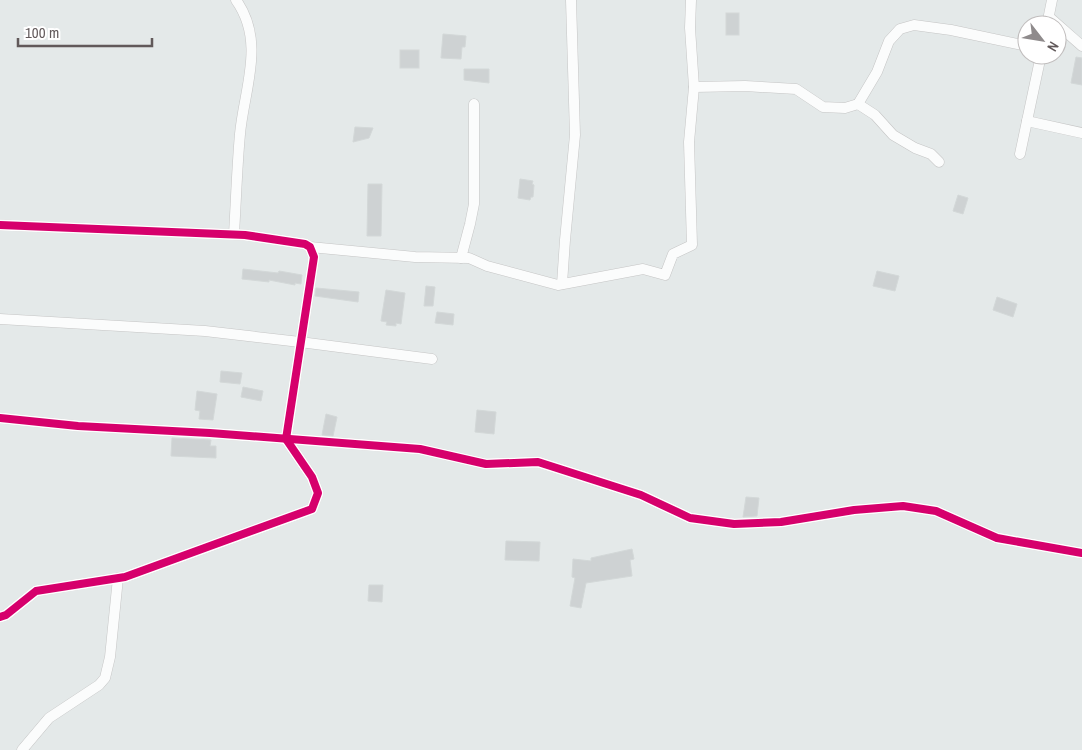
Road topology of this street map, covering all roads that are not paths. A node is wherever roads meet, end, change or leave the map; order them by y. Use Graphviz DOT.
graph roads {
  1 [pos="236,0"];
  2 [pos="571,0"];
  3 [pos="691,0"];
  4 [pos="1052,0"];
  5 [pos="1049,15"];
  6 [pos="1067,35"];
  7 [pos="1017,44"];
  8 [pos="1082,46"];
  9 [pos="1039,65"];
  10 [pos="694,87"];
  11 [pos="474,104"];
  12 [pos="858,104"];
  13 [pos="1027,121"];
  14 [pos="1082,134"];
  15 [pos="1020,154"];
  16 [pos="939,162"];
  17 [pos="0,225"];
  18 [pos="234,234"];
  19 [pos="310,247"];
  20 [pos="461,258"];
  21 [pos="562,284"];
  22 [pos="0,319"];
  23 [pos="300,342"];
  24 [pos="432,359"];
  25 [pos="0,418"];
  26 [pos="286,439"];
  27 [pos="1082,553"];
  28 [pos="118,578"];
  29 [pos="0,617"];
  30 [pos="22,750"];
  1 -- 18 [label="street"];
  2 -- 21 [label="street"];
  3 -- 10 [label="street"];
  4 -- 5 [label="street"];
  6 -- 8 [label="street"];
  7 -- 12 [label="street"];
  9 -- 13 [label="street"];
  10 -- 12 [label="street"];
  10 -- 21 [label="street"];
  11 -- 20 [label="street"];
  12 -- 16 [label="street"];
  13 -- 14 [label="street"];
  13 -- 15 [label="street"];
  17 -- 18 [label="street"];
  18 -- 19 [label="street"];
  19 -- 20 [label="street"];
  19 -- 23 [label="street"];
  20 -- 21 [label="street"];
  22 -- 23 [label="street"];
  23 -- 24 [label="street"];
  23 -- 26 [label="street"];
  25 -- 26 [label="street"];
  26 -- 27 [label="street"];
  26 -- 28 [label="street"];
  28 -- 29 [label="street"];
  28 -- 30 [label="street"];
}
